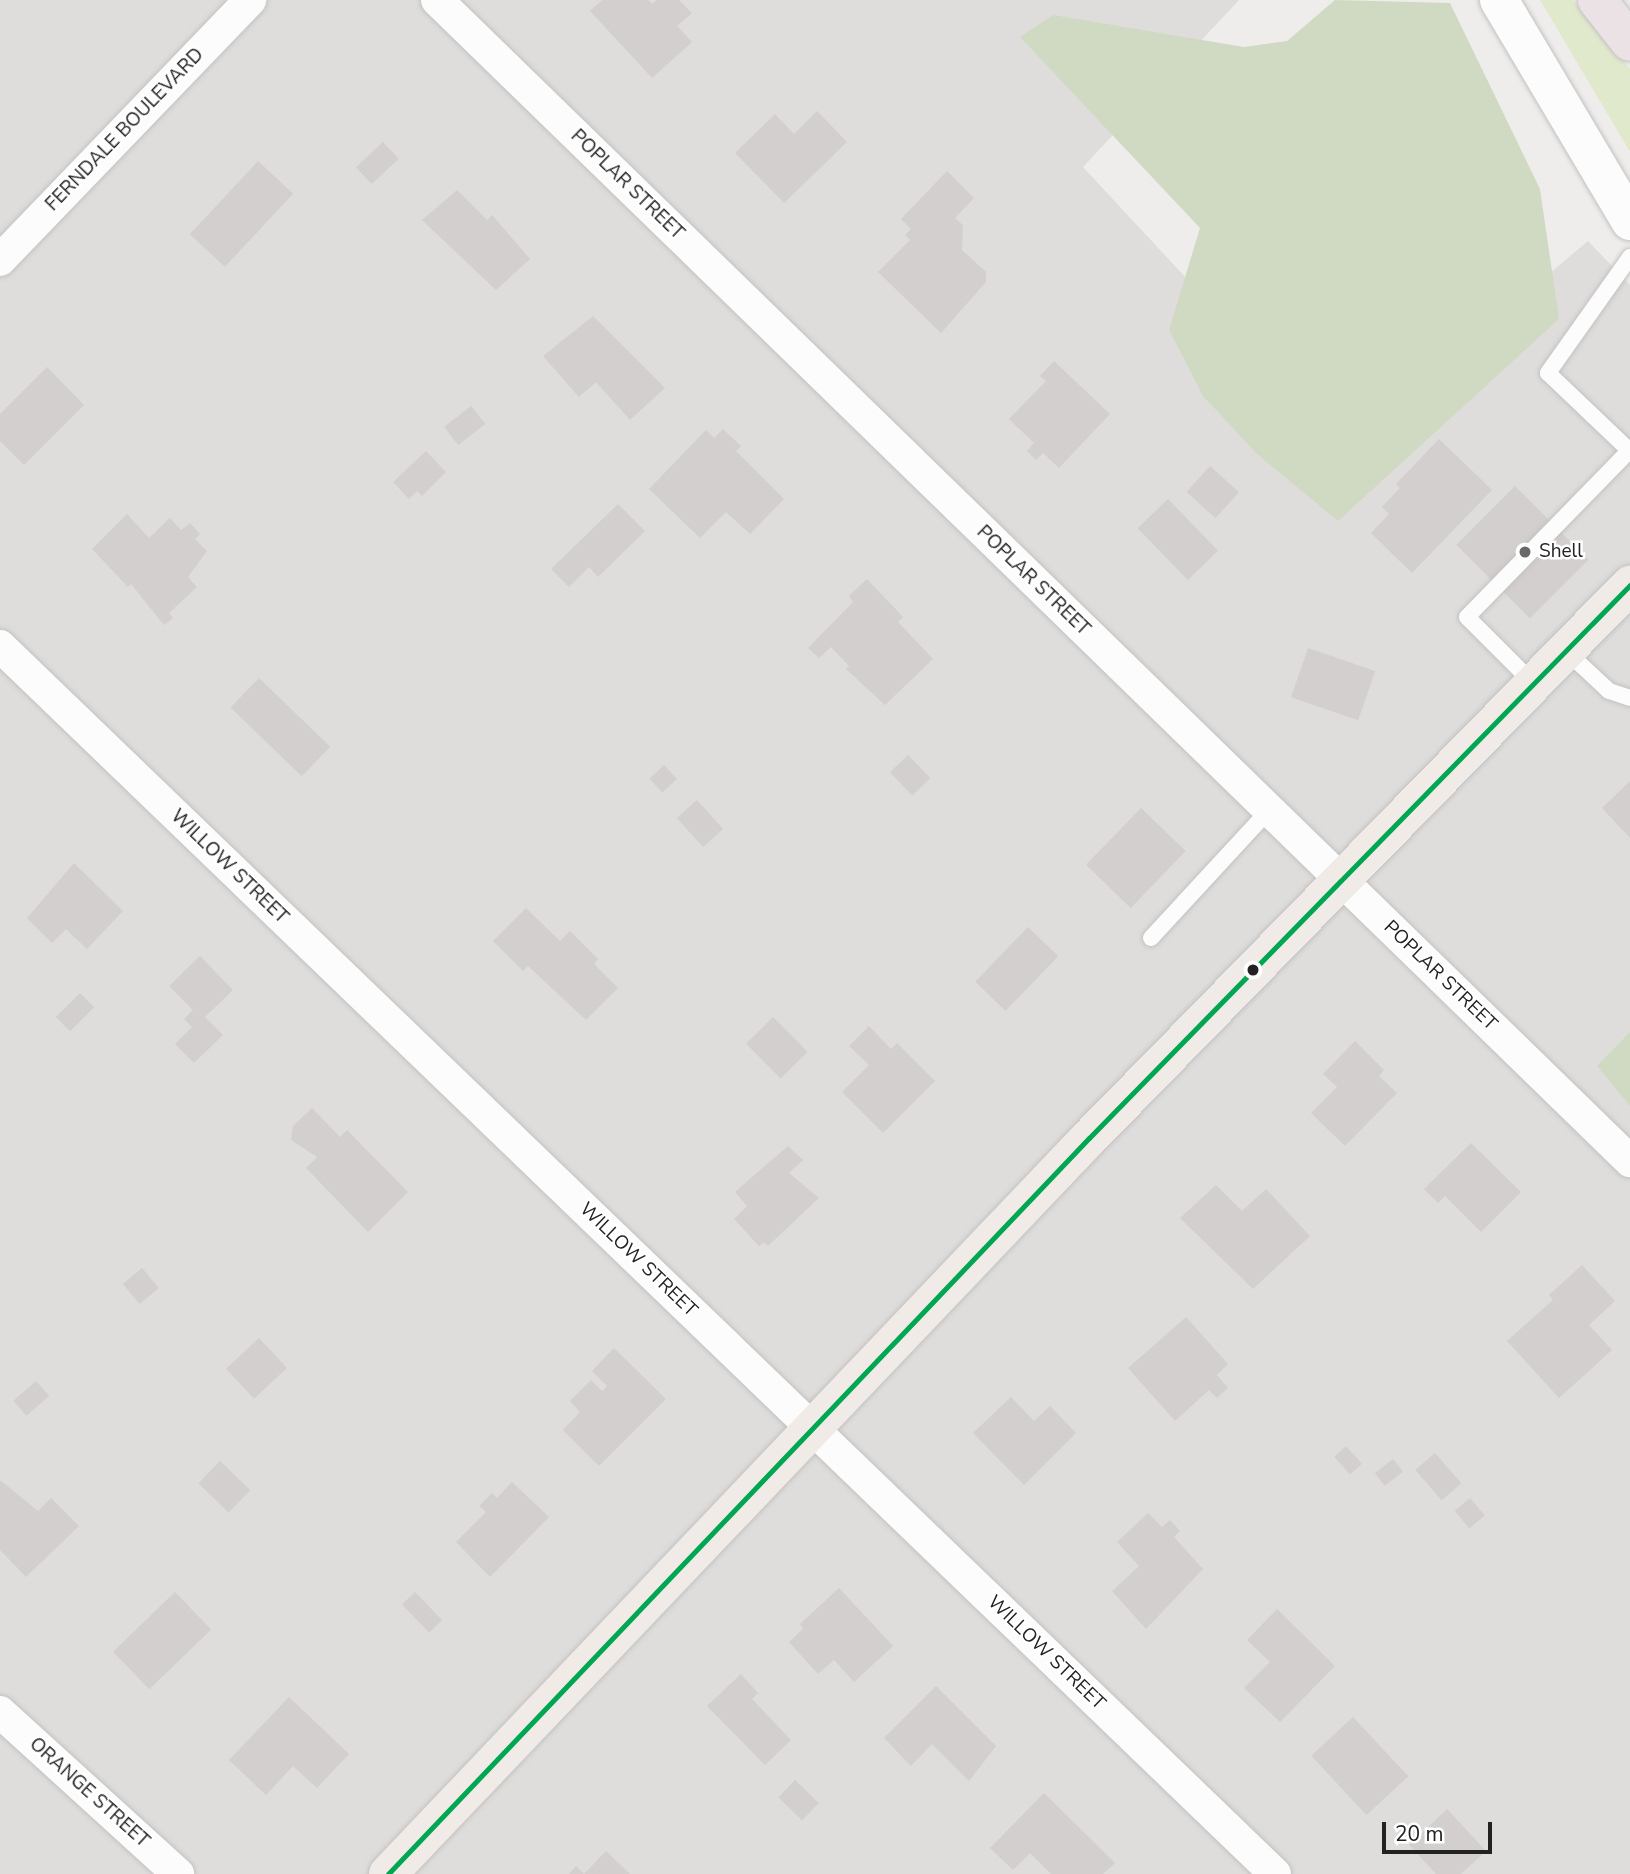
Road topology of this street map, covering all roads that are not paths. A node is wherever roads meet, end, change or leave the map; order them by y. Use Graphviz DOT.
graph roads {
  1 [pos="250,0"];
  2 [pos="437,0"];
  3 [pos="1499,0"];
  4 [pos="1597,0"];
  5 [pos="1630,42"];
  6 [pos="1630,221"];
  7 [pos="1630,257"];
  8 [pos="0,260"];
  9 [pos="1629,452"];
  10 [pos="1630,585"];
  11 [pos="0,646"];
  12 [pos="1565,650"];
  13 [pos="1533,683"];
  14 [pos="1630,698"];
  15 [pos="1269,810"];
  16 [pos="1339,879"];
  17 [pos="1151,938"];
  18 [pos="1630,1161"];
  19 [pos="814,1430"];
  20 [pos="0,1712"];
  21 [pos="178,1874"];
  22 [pos="388,1874"];
  23 [pos="1276,1874"];
  1 -- 8 [label="street, FERNDALE BOULEVARD"];
  2 -- 15 [label="street, POPLAR STREET"];
  3 -- 6 [label="street"];
  4 -- 5 [label="highway"];
  7 -- 9 [label="lane"];
  9 -- 13 [label="lane"];
  10 -- 12 [label="main road"];
  11 -- 19 [label="street, WILLOW STREET"];
  12 -- 13 [label="main road"];
  12 -- 14 [label="lane"];
  13 -- 16 [label="main road"];
  15 -- 16 [label="street, POPLAR STREET"];
  15 -- 17 [label="lane"];
  16 -- 18 [label="street, POPLAR STREET"];
  16 -- 19 [label="main road"];
  19 -- 22 [label="main road"];
  19 -- 23 [label="street, WILLOW STREET"];
  20 -- 21 [label="street, ORANGE STREET"];
}
